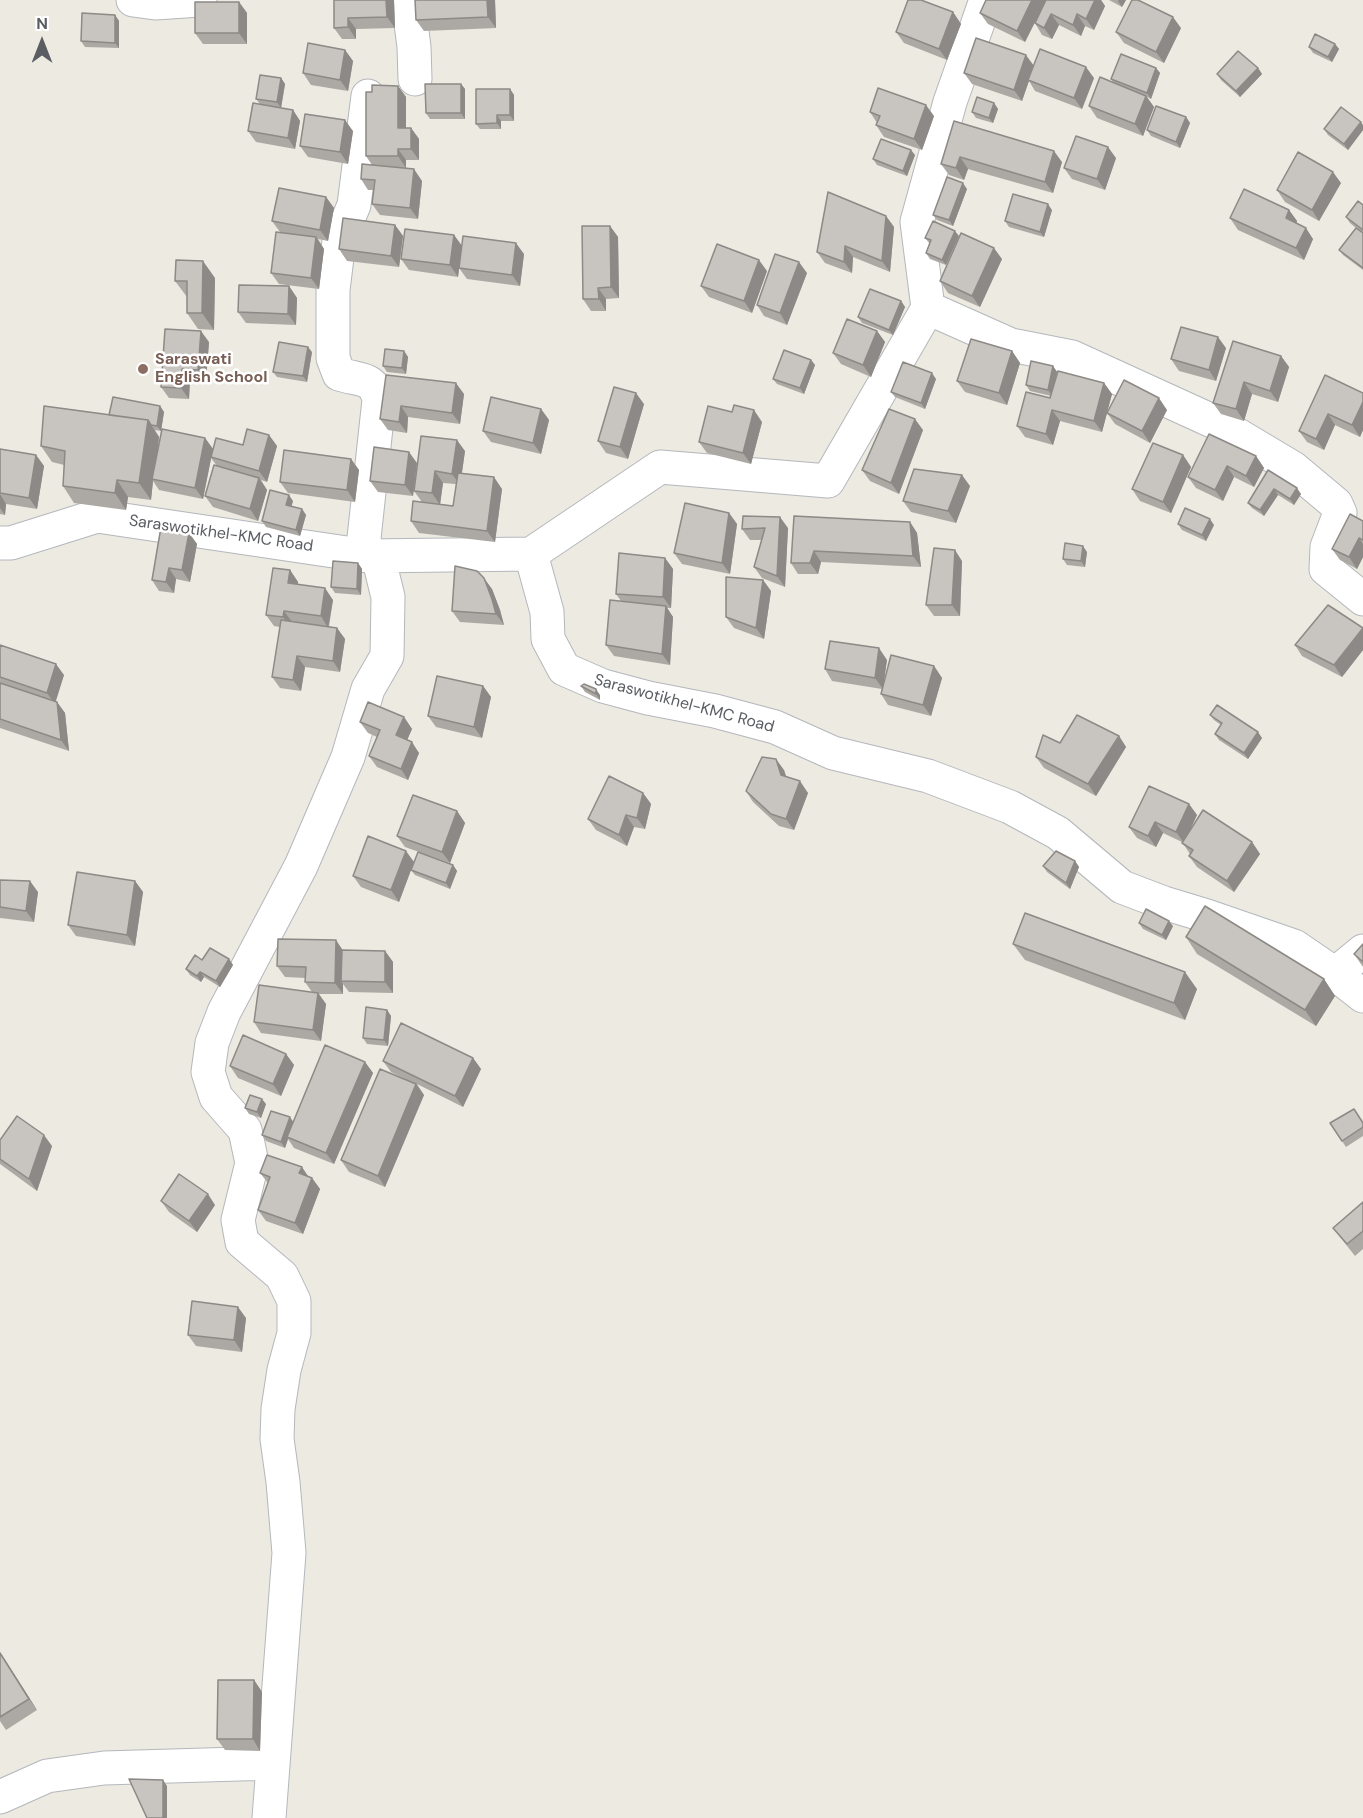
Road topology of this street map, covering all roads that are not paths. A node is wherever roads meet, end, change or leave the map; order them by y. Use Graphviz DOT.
graph roads {
  1 [pos="133,0"];
  2 [pos="200,0"];
  3 [pos="408,0"];
  4 [pos="986,0"];
  5 [pos="415,80"];
  6 [pos="368,96"];
  7 [pos="928,308"];
  8 [pos="1351,515"];
  9 [pos="0,543"];
  10 [pos="531,554"];
  11 [pos="372,556"];
  12 [pos="1363,599"];
  13 [pos="1363,951"];
  14 [pos="1335,974"];
  15 [pos="1363,996"];
  16 [pos="273,1763"];
  17 [pos="0,1797"];
  18 [pos="269,1818"];
  1 -- 2 [label="street"];
  3 -- 5 [label="street"];
  4 -- 7 [label="street"];
  6 -- 11 [label="street"];
  7 -- 8 [label="street"];
  7 -- 10 [label="street"];
  8 -- 12 [label="street"];
  9 -- 11 [label="street, Saraswotikhel-KMC Road"];
  10 -- 11 [label="street, Saraswotikhel-KMC Road"];
  10 -- 14 [label="street, Saraswotikhel-KMC Road"];
  11 -- 16 [label="street"];
  13 -- 14 [label="street"];
  14 -- 15 [label="street, Saraswotikhel-KMC Road"];
  16 -- 17 [label="street"];
  16 -- 18 [label="street"];
}
